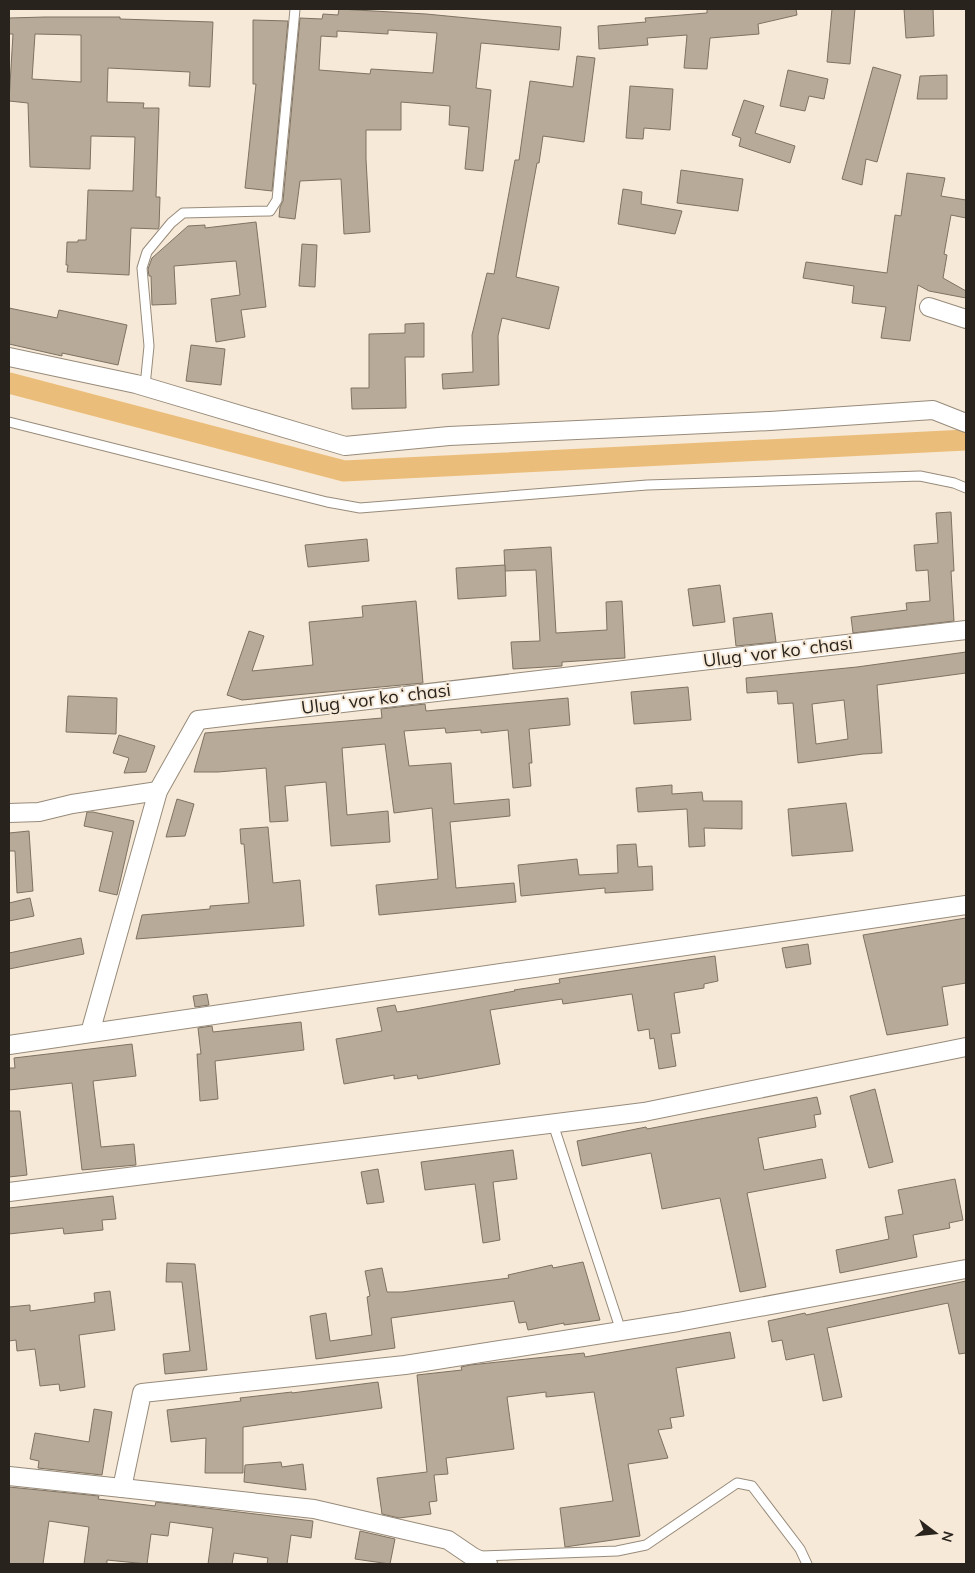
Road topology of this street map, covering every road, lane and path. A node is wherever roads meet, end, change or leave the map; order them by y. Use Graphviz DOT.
graph roads {
  1 [pos="295,9"];
  2 [pos="929,307"];
  3 [pos="966,319"];
  4 [pos="9,358"];
  5 [pos="144,386"];
  6 [pos="9,422"];
  7 [pos="966,423"];
  8 [pos="966,488"];
  9 [pos="966,630"];
  10 [pos="158,791"];
  11 [pos="9,813"];
  12 [pos="966,904"];
  13 [pos="90,1034"];
  14 [pos="9,1045"];
  15 [pos="966,1047"];
  16 [pos="553,1124"];
  17 [pos="9,1192"];
  18 [pos="966,1269"];
  19 [pos="621,1331"];
  20 [pos="9,1476"];
  21 [pos="122,1488"];
  22 [pos="481,1560"];
  23 [pos="807,1564"];
  1 -- 5 [label="lane"];
  2 -- 3 [label="street"];
  4 -- 5 [label="street"];
  5 -- 7 [label="street"];
  6 -- 8 [label="lane"];
  9 -- 10 [label="street, Ulugʻvor koʻchasi"];
  10 -- 11 [label="street"];
  10 -- 13 [label="street, Ulugʻvor koʻchasi"];
  12 -- 13 [label="street"];
  13 -- 14 [label="street"];
  15 -- 16 [label="street"];
  16 -- 17 [label="street"];
  16 -- 19 [label="lane"];
  18 -- 19 [label="street"];
  19 -- 21 [label="street"];
  20 -- 21 [label="street"];
  21 -- 22 [label="street"];
  22 -- 23 [label="lane"];
}
